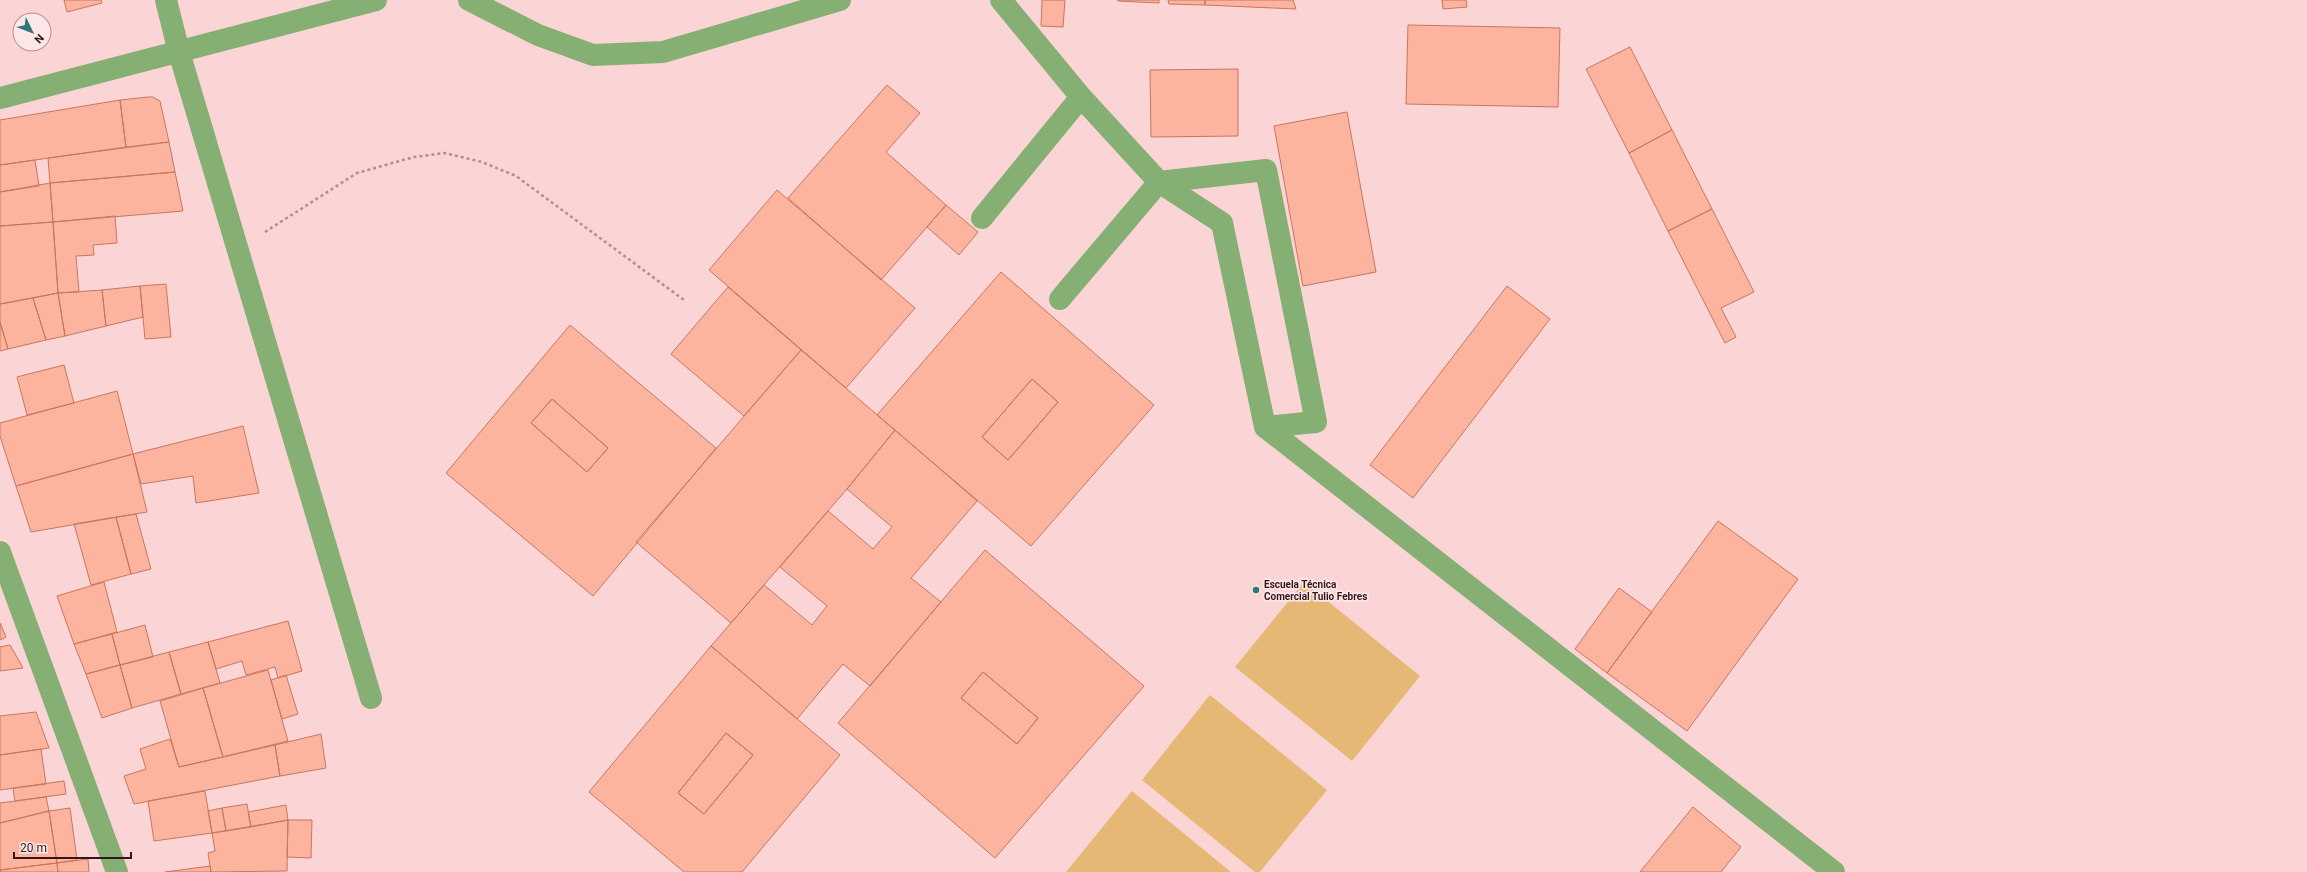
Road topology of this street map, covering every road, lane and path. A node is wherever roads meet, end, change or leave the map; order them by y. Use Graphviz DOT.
graph roads {
  1 [pos="166,0"];
  2 [pos="376,0"];
  3 [pos="469,0"];
  4 [pos="840,0"];
  5 [pos="1001,0"];
  6 [pos="179,52"];
  7 [pos="1081,97"];
  8 [pos="0,98"];
  9 [pos="1159,182"];
  10 [pos="982,218"];
  11 [pos="237,249"];
  12 [pos="1060,299"];
  13 [pos="684,300"];
  14 [pos="1265,427"];
  15 [pos="0,552"];
  16 [pos="371,698"];
  17 [pos="117,872"];
  18 [pos="1834,872"];
  1 -- 6 [label="street"];
  2 -- 6 [label="street"];
  3 -- 4 [label="street"];
  5 -- 7 [label="street"];
  6 -- 8 [label="street"];
  6 -- 11 [label="street"];
  7 -- 9 [label="street"];
  7 -- 10 [label="street"];
  9 -- 12 [label="street"];
  9 -- 14 [label="street"];
  9 -- 14 [label="street"];
  11 -- 13 [label="path"];
  11 -- 16 [label="street"];
  14 -- 18 [label="street"];
  15 -- 17 [label="street"];
}
